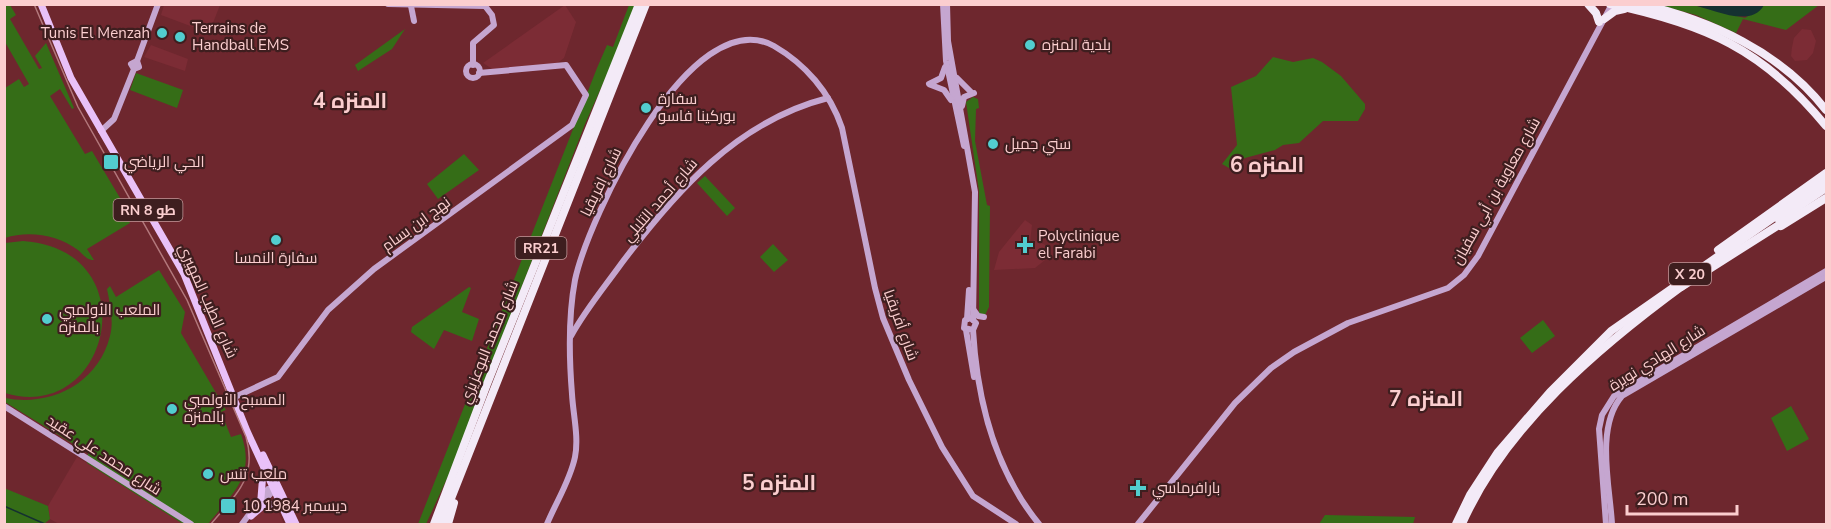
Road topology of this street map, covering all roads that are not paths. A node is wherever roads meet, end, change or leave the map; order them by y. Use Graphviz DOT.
graph roads {
  1 [pos="41,4"];
  2 [pos="158,4"];
  3 [pos="388,4"];
  4 [pos="638,4"];
  5 [pos="648,4"];
  6 [pos="945,4"];
  7 [pos="1587,4"];
  8 [pos="1611,5"];
  9 [pos="411,6"];
  10 [pos="1637,7"];
  11 [pos="636,19"];
  12 [pos="1601,20"];
  13 [pos="414,21"];
  14 [pos="946,61"];
  15 [pos="1773,62"];
  16 [pos="472,65"];
  17 [pos="954,73"];
  18 [pos="479,74"];
  19 [pos="828,98"];
  20 [pos="1826,109"];
  21 [pos="959,111"];
  22 [pos="1827,117"];
  23 [pos="1827,128"];
  24 [pos="101,131"];
  25 [pos="1827,171"];
  26 [pos="1827,181"];
  27 [pos="1827,188"];
  28 [pos="1827,193"];
  29 [pos="1827,198"];
  30 [pos="1802,202"];
  31 [pos="1759,238"];
  32 [pos="1827,271"];
  33 [pos="1827,277"];
  34 [pos="1680,288"];
  35 [pos="1647,304"];
  36 [pos="973,308"];
  37 [pos="571,311"];
  38 [pos="582,316"];
  39 [pos="984,317"];
  40 [pos="970,319"];
  41 [pos="970,330"];
  42 [pos="571,336"];
  43 [pos="1585,360"];
  44 [pos="235,397"];
  45 [pos="4,406"];
  46 [pos="245,421"];
  47 [pos="263,467"];
  48 [pos="457,483"];
  49 [pos="277,489"];
  50 [pos="261,498"];
  51 [pos="281,505"];
  52 [pos="251,516"];
  53 [pos="1459,522"];
  54 [pos="191,525"];
  55 [pos="243,525"];
  56 [pos="290,525"];
  57 [pos="296,525"];
  58 [pos="432,525"];
  59 [pos="441,525"];
  60 [pos="448,525"];
  61 [pos="547,525"];
  62 [pos="1016,525"];
  63 [pos="1034,525"];
  64 [pos="1039,525"];
  65 [pos="1138,525"];
  66 [pos="1606,525"];
  67 [pos="1612,525"];
  1 -- 24 [label="main road, شارع الطيب المهيري / RN 8 طو"];
  2 -- 24 [label="street"];
  3 -- 9 [label="street"];
  4 -- 11 [label="highway"];
  5 -- 11 [label="highway"];
  6 -- 14 [label="street"];
  6 -- 17 [label="street"];
  7 -- 12 [label="highway"];
  8 -- 10 [label="highway"];
  8 -- 12 [label="street, شارع معاوية بن أبي سفيان"];
  9 -- 13 [label="street"];
  9 -- 16 [label="street"];
  10 -- 12 [label="highway"];
  10 -- 15 [label="highway"];
  10 -- 23 [label="highway"];
  11 -- 48 [label="highway, شارع محمد البوعزيزي / RR21"];
  11 -- 58 [label="highway, شارع محمد البوعزيزي / RR21"];
  12 -- 65 [label="street, شارع معاوية بن أبي سفيان"];
  14 -- 21 [label="street"];
  14 -- 21 [label="street"];
  15 -- 20 [label="highway"];
  15 -- 22 [label="highway"];
  16 -- 18 [label="street"];
  16 -- 18 [label="street"];
  17 -- 21 [label="street"];
  17 -- 21 [label="street"];
  18 -- 44 [label="street, نهج ابن بسام"];
  19 -- 37 [label="street, شارع إفريقيا"];
  19 -- 38 [label="street, شارع أحمد التليلي"];
  19 -- 62 [label="street, شارع أفريقيا"];
  21 -- 36 [label="street"];
  21 -- 40 [label="street"];
  24 -- 44 [label="main road, شارع الطيب المهيري / RN 8 طو"];
  25 -- 35 [label="highway"];
  26 -- 30 [label="highway, X 20"];
  27 -- 30 [label="highway, X 20"];
  28 -- 31 [label="highway"];
  29 -- 31 [label="highway"];
  30 -- 34 [label="highway, X 20"];
  30 -- 35 [label="highway, X 20"];
  31 -- 34 [label="highway"];
  32 -- 66 [label="street, شارع الهادي نويرة"];
  33 -- 67 [label="street, شارع الهادي نويرة"];
  34 -- 43 [label="highway, X 20"];
  35 -- 43 [label="highway, X 20"];
  36 -- 39 [label="street"];
  36 -- 40 [label="street"];
  37 -- 38 [label="street"];
  37 -- 42 [label="street, شارع إفريقيا"];
  38 -- 42 [label="street, شارع أحمد التليلي"];
  40 -- 41 [label="street"];
  40 -- 41 [label="street"];
  41 -- 63 [label="street"];
  41 -- 64 [label="street"];
  42 -- 61 [label="street, شارع إفريقيا"];
  43 -- 53 [label="highway, X 20"];
  43 -- 53 [label="highway, X 20"];
  44 -- 46 [label="main road, شارع الطيب المهيري / RN 8 طو"];
  45 -- 54 [label="street, شارع محمد علي عقيد"];
  46 -- 47 [label="main road"];
  46 -- 49 [label="main road"];
  47 -- 49 [label="main road"];
  47 -- 50 [label="main road"];
  48 -- 59 [label="highway, شارع محمد البوعزيزي / RR21"];
  48 -- 60 [label="highway"];
  49 -- 50 [label="street"];
  49 -- 51 [label="main road"];
  49 -- 52 [label="street"];
  49 -- 57 [label="main road"];
  50 -- 55 [label="street"];
  51 -- 52 [label="main road"];
  51 -- 56 [label="main road"];
  52 -- 55 [label="street"];
}
